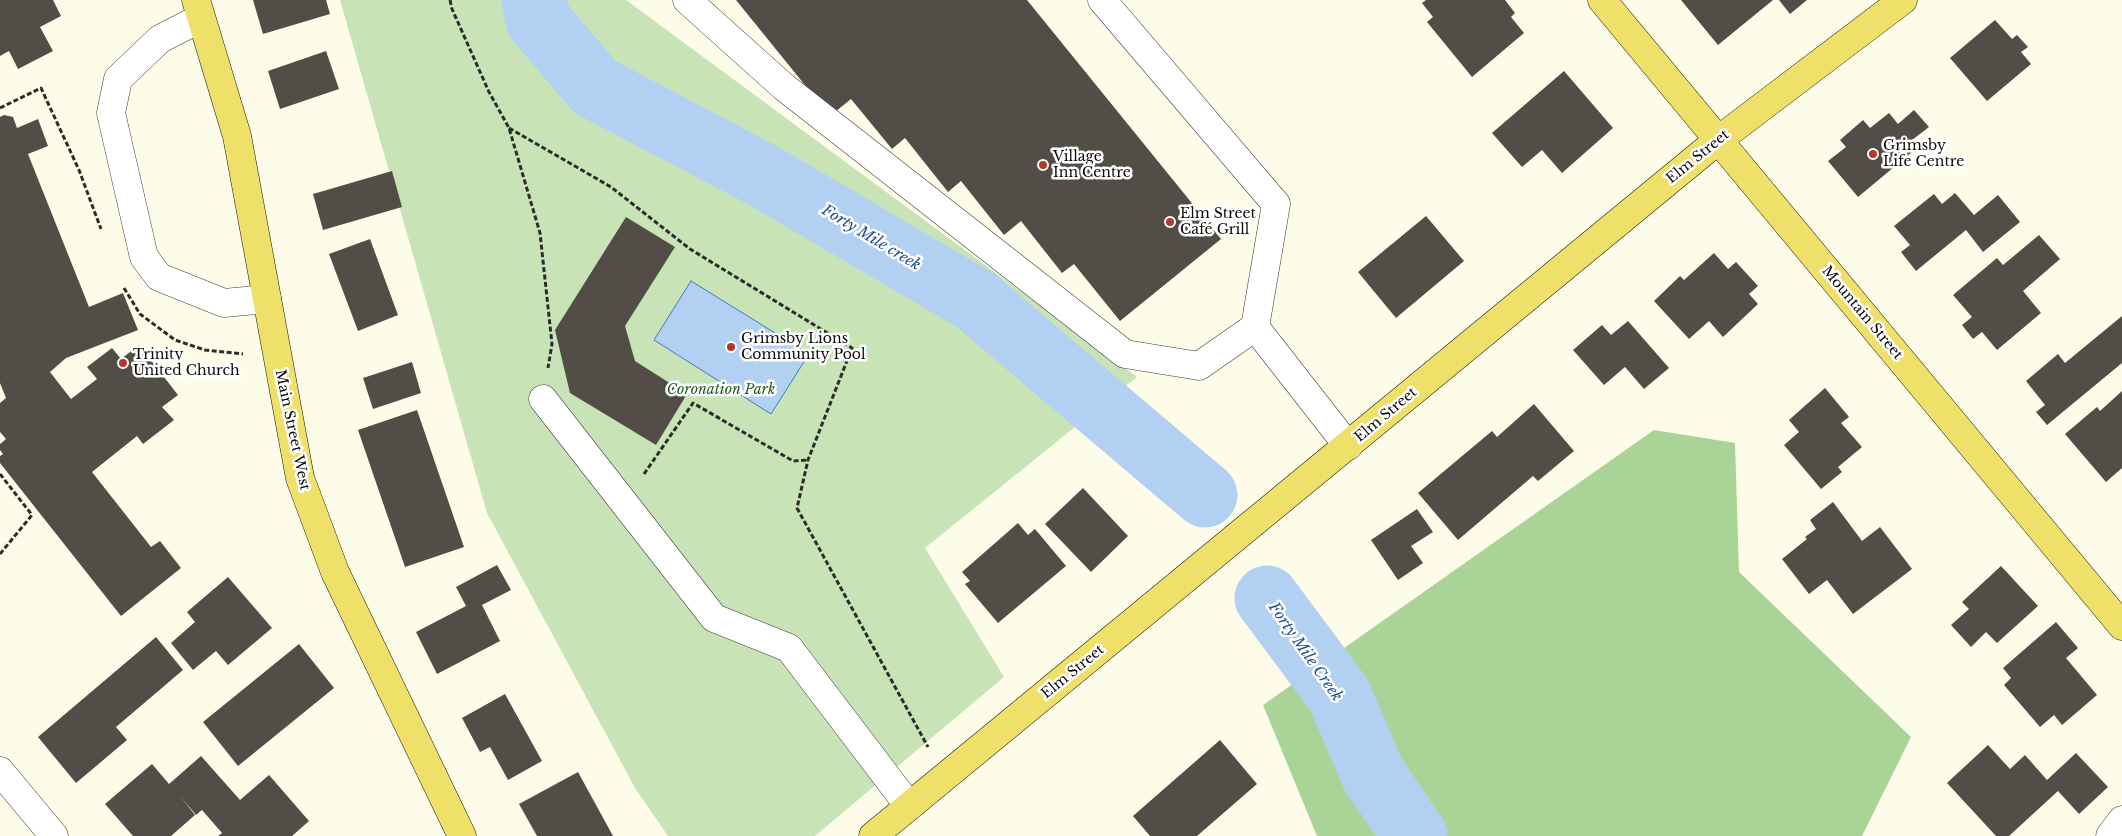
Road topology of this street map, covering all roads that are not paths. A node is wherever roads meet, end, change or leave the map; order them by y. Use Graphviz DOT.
graph roads {
  1 [pos="687,0"];
  2 [pos="1102,0"];
  3 [pos="1602,0"];
  4 [pos="1904,0"];
  5 [pos="198,9"];
  6 [pos="1717,141"];
  7 [pos="267,299"];
  8 [pos="1255,327"];
  9 [pos="543,399"];
  10 [pos="1348,446"];
  11 [pos="2122,626"];
  12 [pos="0,772"];
  13 [pos="909,806"];
  14 [pos="2122,820"];
  15 [pos="54,836"];
  16 [pos="462,836"];
  17 [pos="873,836"];
  18 [pos="2110,836"];
  1 -- 8 [label="street"];
  2 -- 8 [label="street"];
  3 -- 6 [label="main road, Mountain Street"];
  4 -- 6 [label="main road, Elm Street"];
  5 -- 7 [label="main road, Main Street West"];
  5 -- 7 [label="street"];
  6 -- 10 [label="main road, Elm Street"];
  6 -- 11 [label="main road, Mountain Street"];
  7 -- 16 [label="main road, Main Street West"];
  8 -- 10 [label="street"];
  9 -- 13 [label="street"];
  10 -- 13 [label="main road, Elm Street"];
  12 -- 15 [label="street"];
  13 -- 17 [label="main road, Elm Street"];
  14 -- 18 [label="street"];
}
